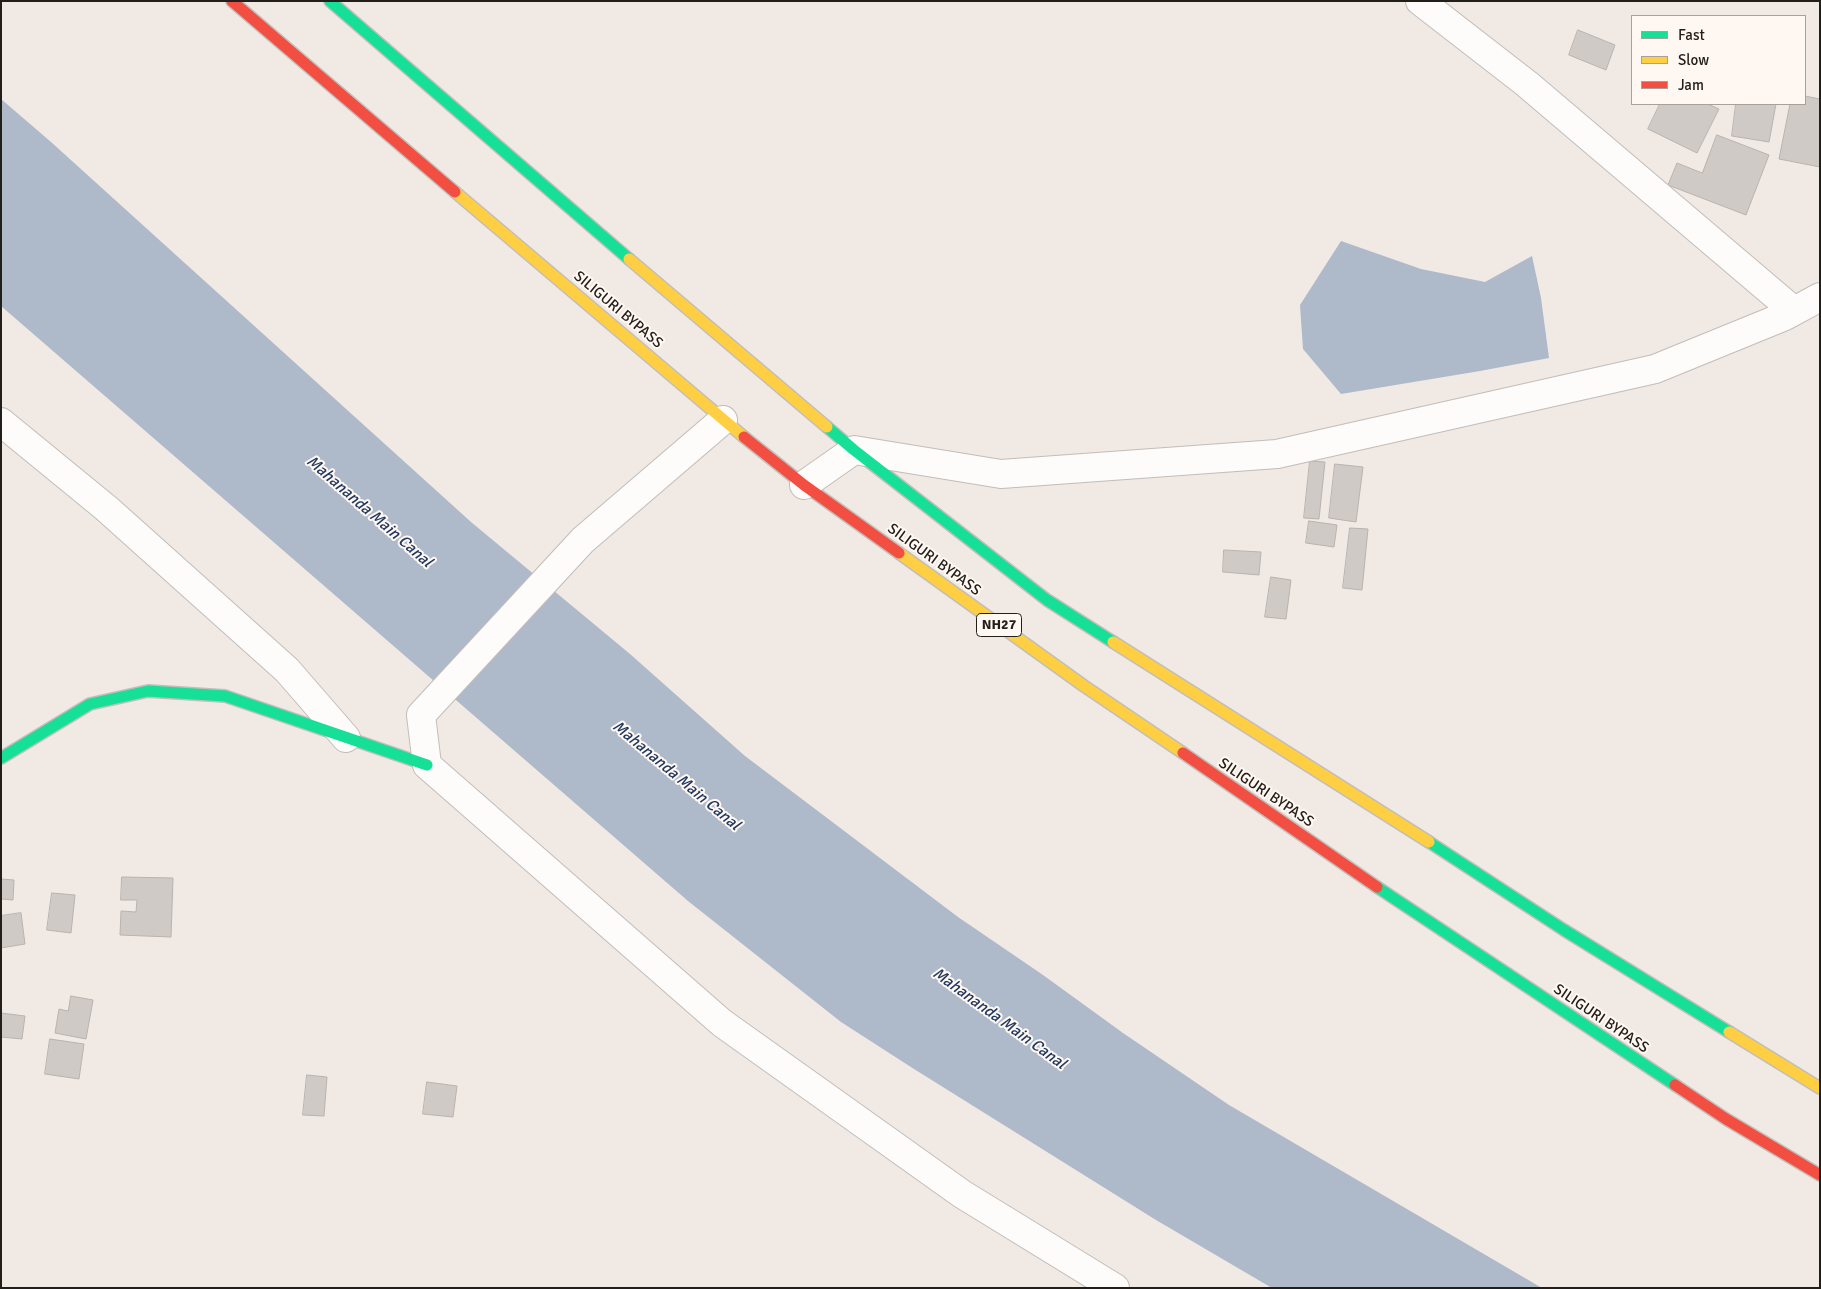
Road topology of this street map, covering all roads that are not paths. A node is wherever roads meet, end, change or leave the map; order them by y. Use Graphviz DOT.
graph roads {
  1 [pos="232,1"];
  2 [pos="330,1"];
  3 [pos="1420,1"];
  4 [pos="1820,297"];
  5 [pos="1794,311"];
  6 [pos="723,420"];
  7 [pos="1,422"];
  8 [pos="854,450"];
  9 [pos="804,485"];
  10 [pos="346,738"];
  11 [pos="1,758"];
  12 [pos="428,765"];
  13 [pos="1820,1088"];
  14 [pos="1820,1175"];
  15 [pos="1115,1288"];
  1 -- 6 [label="main road, SILIGURI BYPASS / NH27"];
  2 -- 8 [label="main road"];
  3 -- 5 [label="street"];
  4 -- 5 [label="street"];
  5 -- 8 [label="street"];
  6 -- 9 [label="main road, SILIGURI BYPASS / NH27"];
  6 -- 12 [label="street"];
  7 -- 10 [label="street"];
  8 -- 9 [label="street"];
  8 -- 13 [label="main road"];
  9 -- 14 [label="main road, SILIGURI BYPASS / NH27"];
  10 -- 11 [label="main road"];
  10 -- 12 [label="main road"];
  12 -- 15 [label="street"];
}
